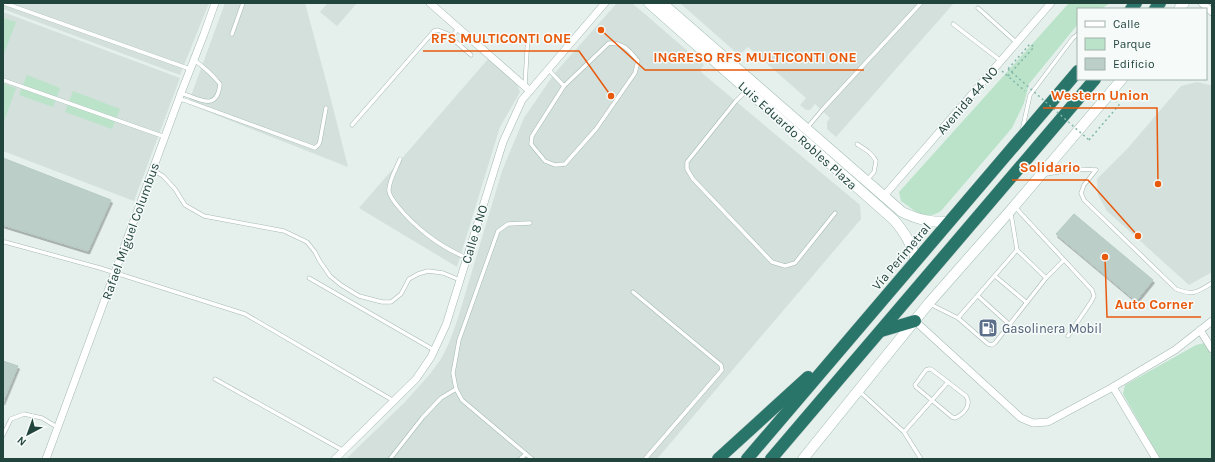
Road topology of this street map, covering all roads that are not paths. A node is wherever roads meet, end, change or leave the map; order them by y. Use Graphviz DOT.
graph roads {
  1 [pos="4,3"];
  2 [pos="215,3"];
  3 [pos="243,3"];
  4 [pos="430,3"];
  5 [pos="605,3"];
  6 [pos="649,3"];
  7 [pos="662,3"];
  8 [pos="921,3"];
  9 [pos="1051,3"];
  10 [pos="1202,3"];
  11 [pos="978,8"];
  12 [pos="1212,12"];
  13 [pos="953,24"];
  14 [pos="458,28"];
  15 [pos="232,34"];
  16 [pos="528,34"];
  17 [pos="1077,35"];
  18 [pos="453,36"];
  19 [pos="1017,42"];
  20 [pos="472,55"];
  21 [pos="194,60"];
  22 [pos="999,63"];
  23 [pos="548,69"];
  24 [pos="190,70"];
  25 [pos="1077,72"];
  26 [pos="3,80"];
  27 [pos="1094,80"];
  28 [pos="1121,80"];
  29 [pos="564,86"];
  30 [pos="750,86"];
  31 [pos="527,89"];
  32 [pos="180,96"];
  33 [pos="326,108"];
  34 [pos="352,125"];
  35 [pos="806,129"];
  36 [pos="165,137"];
  37 [pos="1021,138"];
  38 [pos="858,144"];
  39 [pos="400,158"];
  40 [pos="153,170"];
  41 [pos="1042,174"];
  42 [pos="866,182"];
  43 [pos="883,197"];
  44 [pos="1012,209"];
  45 [pos="835,214"];
  46 [pos="948,222"];
  47 [pos="530,223"];
  48 [pos="5,242"];
  49 [pos="1017,250"];
  50 [pos="467,258"];
  51 [pos="916,260"];
  52 [pos="1064,260"];
  53 [pos="115,272"];
  54 [pos="995,276"];
  55 [pos="309,278"];
  56 [pos="1046,278"];
  57 [pos="460,280"];
  58 [pos="1212,283"];
  59 [pos="633,292"];
  60 [pos="978,296"];
  61 [pos="1026,302"];
  62 [pos="930,303"];
  63 [pos="958,318"];
  64 [pos="915,321"];
  65 [pos="1212,321"];
  66 [pos="1010,324"];
  67 [pos="1200,330"];
  68 [pos="880,331"];
  69 [pos="1068,336"];
  70 [pos="845,344"];
  71 [pos="1212,349"];
  72 [pos="434,350"];
  73 [pos="215,379"];
  74 [pos="948,382"];
  75 [pos="1113,387"];
  76 [pos="456,389"];
  77 [pos="858,391"];
  78 [pos="394,401"];
  79 [pos="932,401"];
  80 [pos="58,427"];
  81 [pos="904,432"];
  82 [pos="3,435"];
  83 [pos="344,451"];
  84 [pos="526,454"];
  85 [pos="46,459"];
  86 [pos="335,459"];
  87 [pos="390,459"];
  88 [pos="520,459"];
  89 [pos="532,459"];
  90 [pos="645,459"];
  91 [pos="718,459"];
  92 [pos="746,459"];
  93 [pos="771,459"];
  94 [pos="803,459"];
  95 [pos="921,459"];
  96 [pos="1156,459"];
  1 -- 24 [label="lane"];
  2 -- 21 [label="street, Rafael Miguel Columbus"];
  3 -- 15 [label="lane"];
  4 -- 14 [label="street"];
  5 -- 23 [label="street, Calle 8 NO"];
  6 -- 30 [label="street, Luis Eduardo Robles Plaza"];
  7 -- 30 [label="street, Luis Eduardo Robles Plaza"];
  8 -- 35 [label="lane"];
  9 -- 19 [label="street, Avenida 44 NO"];
  10 -- 12 [label="street"];
  11 -- 19 [label="lane"];
  13 -- 22 [label="lane"];
  14 -- 18 [label="lane"];
  14 -- 31 [label="street"];
  16 -- 31 [label="lane"];
  17 -- 37 [label="lane"];
  18 -- 20 [label="lane"];
  18 -- 34 [label="lane"];
  19 -- 22 [label="street, Avenida 44 NO"];
  21 -- 24 [label="street, Rafael Miguel Columbus"];
  21 -- 32 [label="lane"];
  22 -- 43 [label="street, Avenida 44 NO"];
  23 -- 29 [label="lane"];
  23 -- 31 [label="street, Calle 8 NO"];
  24 -- 32 [label="street, Rafael Miguel Columbus"];
  25 -- 37 [label="highway, Vía Perimetral"];
  26 -- 36 [label="lane"];
  27 -- 68 [label="highway"];
  28 -- 41 [label="street"];
  29 -- 29 [label="lane"];
  30 -- 35 [label="street, Luis Eduardo Robles Plaza"];
  30 -- 45 [label="lane"];
  30 -- 51 [label="street, Luis Eduardo Robles Plaza"];
  31 -- 50 [label="street, Calle 8 NO"];
  32 -- 33 [label="lane"];
  32 -- 36 [label="street, Rafael Miguel Columbus"];
  35 -- 42 [label="street, Luis Eduardo Robles Plaza"];
  36 -- 40 [label="street, Rafael Miguel Columbus"];
  37 -- 46 [label="highway, Vía Perimetral"];
  38 -- 42 [label="lane"];
  39 -- 50 [label="lane"];
  40 -- 53 [label="street, Rafael Miguel Columbus"];
  40 -- 57 [label="lane"];
  41 -- 44 [label="street"];
  41 -- 58 [label="lane"];
  42 -- 43 [label="street, Luis Eduardo Robles Plaza"];
  43 -- 46 [label="street, Luis Eduardo Robles Plaza"];
  44 -- 49 [label="lane"];
  44 -- 52 [label="lane"];
  44 -- 62 [label="street"];
  46 -- 51 [label="highway, Vía Perimetral"];
  47 -- 76 [label="lane"];
  48 -- 53 [label="lane"];
  49 -- 54 [label="lane"];
  49 -- 56 [label="lane"];
  50 -- 57 [label="street, Calle 8 NO"];
  51 -- 70 [label="highway, Vía Perimetral"];
  52 -- 56 [label="lane"];
  52 -- 69 [label="lane"];
  53 -- 78 [label="lane"];
  53 -- 80 [label="street, Rafael Miguel Columbus"];
  54 -- 60 [label="lane"];
  54 -- 61 [label="lane"];
  55 -- 72 [label="lane"];
  56 -- 61 [label="lane"];
  57 -- 72 [label="street, Calle 8 NO"];
  59 -- 90 [label="lane"];
  60 -- 63 [label="lane"];
  60 -- 66 [label="lane"];
  61 -- 66 [label="lane"];
  62 -- 63 [label="lane"];
  62 -- 64 [label="street"];
  63 -- 66 [label="lane"];
  64 -- 68 [label="highway"];
  64 -- 75 [label="street"];
  64 -- 77 [label="street"];
  65 -- 67 [label="street"];
  67 -- 71 [label="street"];
  67 -- 75 [label="street"];
  68 -- 93 [label="highway"];
  70 -- 91 [label="highway"];
  70 -- 92 [label="highway, Vía Perimetral"];
  72 -- 78 [label="street, Calle 8 NO"];
  73 -- 83 [label="lane"];
  74 -- 79 [label="lane"];
  74 -- 79 [label="lane"];
  74 -- 79 [label="lane"];
  75 -- 96 [label="street"];
  76 -- 84 [label="lane"];
  76 -- 87 [label="lane"];
  77 -- 81 [label="lane"];
  77 -- 94 [label="street"];
  78 -- 83 [label="street, Calle 8 NO"];
  79 -- 81 [label="lane"];
  80 -- 82 [label="lane"];
  80 -- 85 [label="street, Rafael Miguel Columbus"];
  81 -- 95 [label="lane"];
  83 -- 86 [label="street, Calle 8 NO"];
  84 -- 88 [label="lane"];
  84 -- 89 [label="lane"];
}
